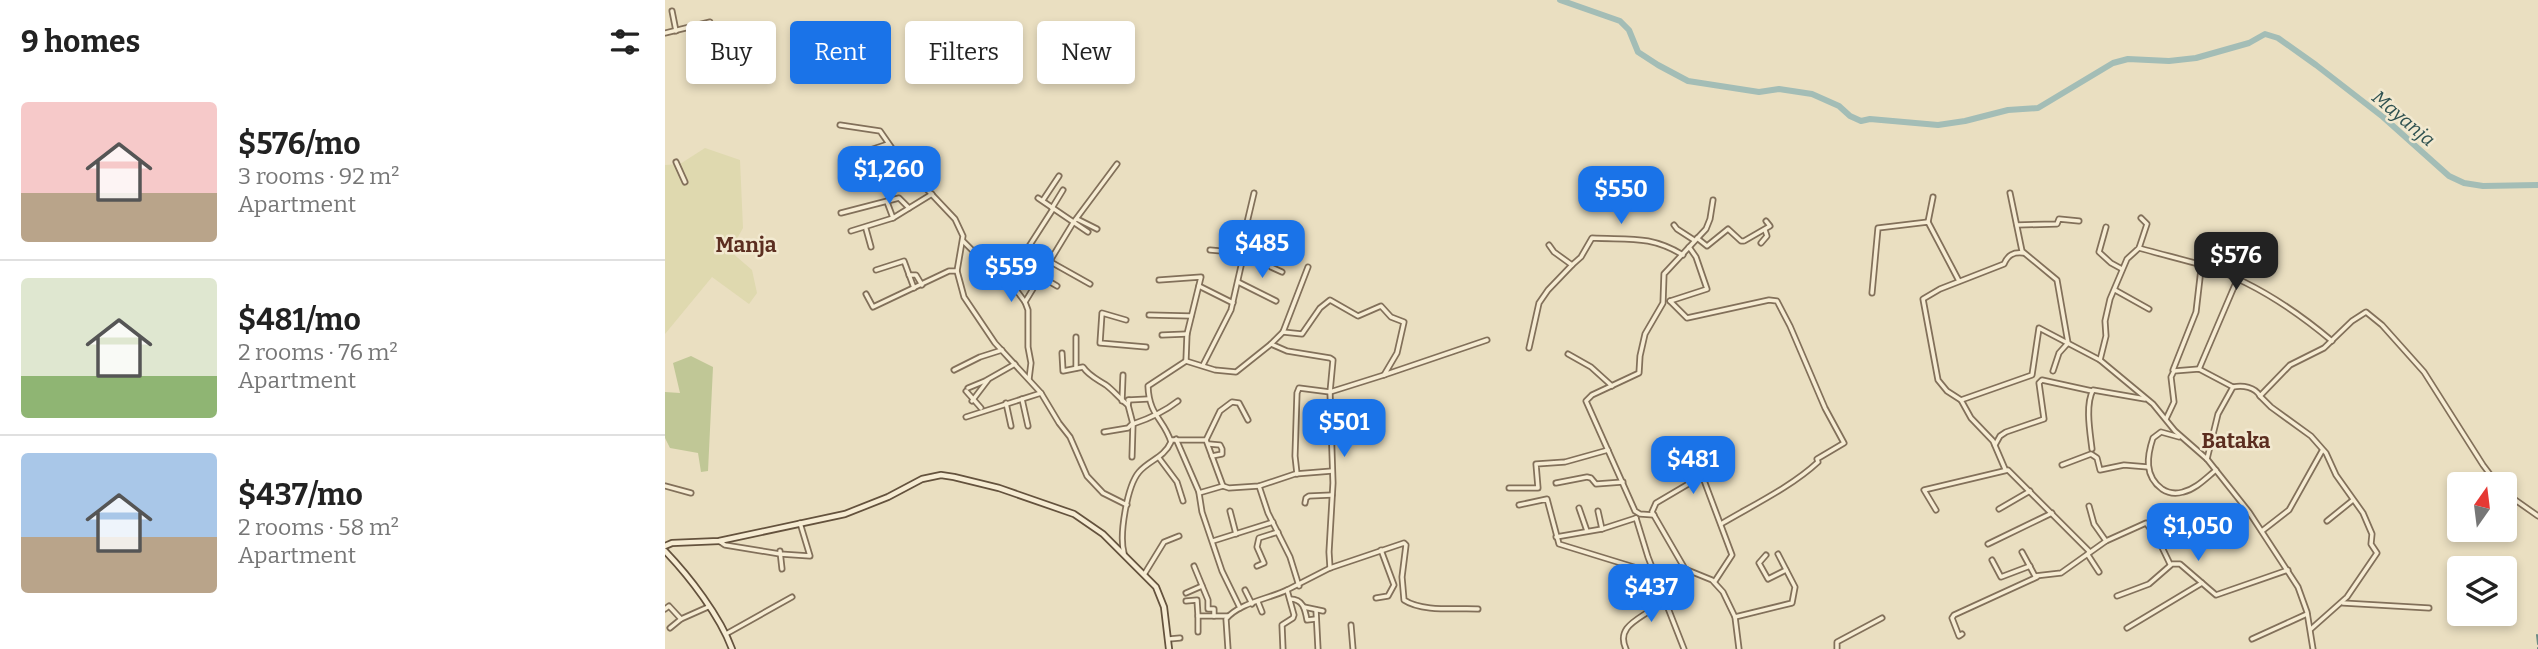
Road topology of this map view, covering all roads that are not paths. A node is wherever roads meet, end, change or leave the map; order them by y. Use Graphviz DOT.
graph roads {
  1 [pos="673,11"];
  2 [pos="686,28"];
  3 [pos="676,31"];
  4 [pos="665,33"];
  5 [pos="840,125"];
  6 [pos="888,144"];
  7 [pos="853,152"];
  8 [pos="676,162"];
  9 [pos="903,164"];
  10 [pos="1117,164"];
  11 [pos="844,175"];
  12 [pos="1059,176"];
  13 [pos="685,182"];
  14 [pos="1063,190"];
  15 [pos="1254,193"];
  16 [pos="2010,193"];
  17 [pos="932,194"];
  18 [pos="1933,197"];
  19 [pos="1713,200"];
  20 [pos="887,202"];
  21 [pos="909,208"];
  22 [pos="1053,209"];
  23 [pos="841,213"];
  24 [pos="893,218"];
  25 [pos="2141,218"];
  26 [pos="1077,219"];
  27 [pos="1766,220"];
  28 [pos="2079,221"];
  29 [pos="1928,222"];
  30 [pos="1073,223"];
  31 [pos="1674,225"];
  32 [pos="2017,225"];
  33 [pos="2106,227"];
  34 [pos="866,228"];
  35 [pos="1097,229"];
  36 [pos="1765,230"];
  37 [pos="851,231"];
  38 [pos="1088,232"];
  39 [pos="1695,239"];
  40 [pos="963,241"];
  41 [pos="1762,243"];
  42 [pos="1549,244"];
  43 [pos="871,247"];
  44 [pos="1689,247"];
  45 [pos="2139,248"];
  46 [pos="1210,250"];
  47 [pos="1242,253"];
  48 [pos="2023,253"];
  49 [pos="1683,255"];
  50 [pos="1049,261"];
  51 [pos="1572,265"];
  52 [pos="2204,266"];
  53 [pos="1308,267"];
  54 [pos="2122,268"];
  55 [pos="876,270"];
  56 [pos="957,271"];
  57 [pos="1282,272"];
  58 [pos="909,275"];
  59 [pos="1040,276"];
  60 [pos="1009,279"];
  61 [pos="1159,279"];
  62 [pos="2237,279"];
  63 [pos="1959,281"];
  64 [pos="1238,282"];
  65 [pos="1090,284"];
  66 [pos="922,285"];
  67 [pos="1056,286"];
  68 [pos="1199,286"];
  69 [pos="914,288"];
  70 [pos="2115,290"];
  71 [pos="1872,293"];
  72 [pos="866,294"];
  73 [pos="1276,301"];
  74 [pos="1670,301"];
  75 [pos="1025,302"];
  76 [pos="1233,303"];
  77 [pos="1663,303"];
  78 [pos="2149,309"];
  79 [pos="1149,315"];
  80 [pos="1191,316"];
  81 [pos="1126,320"];
  82 [pos="1283,332"];
  83 [pos="1187,334"];
  84 [pos="1162,335"];
  85 [pos="1076,337"];
  86 [pos="1487,340"];
  87 [pos="2332,341"];
  88 [pos="2068,343"];
  89 [pos="1271,344"];
  90 [pos="1146,347"];
  91 [pos="1529,348"];
  92 [pos="1002,350"];
  93 [pos="1062,353"];
  94 [pos="1568,354"];
  95 [pos="2100,360"];
  96 [pos="1186,361"];
  97 [pos="1015,364"];
  98 [pos="1203,365"];
  99 [pos="1076,368"];
  100 [pos="2199,369"];
  101 [pos="954,370"];
  102 [pos="2053,371"];
  103 [pos="2173,372"];
  104 [pos="1384,375"];
  105 [pos="1122,376"];
  106 [pos="989,379"];
  107 [pos="1029,381"];
  108 [pos="1612,386"];
  109 [pos="2233,387"];
  110 [pos="2092,391"];
  111 [pos="1330,392"];
  112 [pos="1041,393"];
  113 [pos="2260,396"];
  114 [pos="1022,399"];
  115 [pos="1148,399"];
  116 [pos="972,400"];
  117 [pos="2147,400"];
  118 [pos="1122,401"];
  119 [pos="1178,401"];
  120 [pos="1961,401"];
  121 [pos="1006,403"];
  122 [pos="1128,403"];
  123 [pos="981,408"];
  124 [pos="1155,415"];
  125 [pos="966,417"];
  126 [pos="2166,419"];
  127 [pos="1248,420"];
  128 [pos="1133,423"];
  129 [pos="1011,426"];
  130 [pos="1028,426"];
  131 [pos="1104,432"];
  132 [pos="2181,437"];
  133 [pos="1174,440"];
  134 [pos="1207,442"];
  135 [pos="1995,445"];
  136 [pos="2092,449"];
  137 [pos="1608,450"];
  138 [pos="2322,451"];
  139 [pos="1212,456"];
  140 [pos="1132,457"];
  141 [pos="1159,458"];
  142 [pos="2207,459"];
  143 [pos="2062,465"];
  144 [pos="2148,467"];
  145 [pos="2005,469"];
  146 [pos="1708,470"];
  147 [pos="2216,470"];
  148 [pos="1333,471"];
  149 [pos="2489,472"];
  150 [pos="1297,474"];
  151 [pos="1702,475"];
  152 [pos="1623,482"];
  153 [pos="1556,483"];
  154 [pos="665,486"];
  155 [pos="1223,486"];
  156 [pos="1259,486"];
  157 [pos="1509,488"];
  158 [pos="2030,491"];
  159 [pos="1199,492"];
  160 [pos="691,493"];
  161 [pos="1332,495"];
  162 [pos="2353,500"];
  163 [pos="1182,501"];
  164 [pos="2517,501"];
  165 [pos="1305,503"];
  166 [pos="1127,505"];
  167 [pos="1519,505"];
  168 [pos="2088,506"];
  169 [pos="1579,508"];
  170 [pos="1999,509"];
  171 [pos="1936,510"];
  172 [pos="1230,511"];
  173 [pos="1598,511"];
  174 [pos="2052,513"];
  175 [pos="1638,516"];
  176 [pos="1654,516"];
  177 [pos="2538,516"];
  178 [pos="2327,521"];
  179 [pos="1273,522"];
  180 [pos="800,523"];
  181 [pos="1721,524"];
  182 [pos="1602,529"];
  183 [pos="1587,531"];
  184 [pos="2262,531"];
  185 [pos="1277,532"];
  186 [pos="1236,534"];
  187 [pos="1179,536"];
  188 [pos="1556,537"];
  189 [pos="719,541"];
  190 [pos="1213,541"];
  191 [pos="2106,541"];
  192 [pos="1988,544"];
  193 [pos="665,548"];
  194 [pos="1381,550"];
  195 [pos="2089,551"];
  196 [pos="1124,552"];
  197 [pos="2022,552"];
  198 [pos="780,553"];
  199 [pos="1778,554"];
  200 [pos="1766,555"];
  201 [pos="1992,560"];
  202 [pos="2170,564"];
  203 [pos="1195,566"];
  204 [pos="1258,566"];
  205 [pos="2030,566"];
  206 [pos="1330,568"];
  207 [pos="782,569"];
  208 [pos="1655,570"];
  209 [pos="1786,570"];
  210 [pos="2288,570"];
  211 [pos="2099,572"];
  212 [pos="1145,573"];
  213 [pos="2037,577"];
  214 [pos="1714,582"];
  215 [pos="2201,583"];
  216 [pos="1202,586"];
  217 [pos="1299,586"];
  218 [pos="1245,590"];
  219 [pos="1287,590"];
  220 [pos="1186,593"];
  221 [pos="2117,596"];
  222 [pos="792,597"];
  223 [pos="1241,598"];
  224 [pos="1376,598"];
  225 [pos="1665,598"];
  226 [pos="1290,599"];
  227 [pos="1186,601"];
  228 [pos="1258,602"];
  229 [pos="1252,604"];
  230 [pos="2341,604"];
  231 [pos="708,607"];
  232 [pos="1304,607"];
  233 [pos="1240,608"];
  234 [pos="2429,608"];
  235 [pos="665,609"];
  236 [pos="1478,609"];
  237 [pos="1316,610"];
  238 [pos="1323,611"];
  239 [pos="1262,612"];
  240 [pos="2307,614"];
  241 [pos="1228,616"];
  242 [pos="1199,617"];
  243 [pos="1214,617"];
  244 [pos="1735,617"];
  245 [pos="1882,618"];
  246 [pos="681,619"];
  247 [pos="1316,619"];
  248 [pos="1351,625"];
  249 [pos="670,628"];
  250 [pos="2127,628"];
  251 [pos="2311,628"];
  252 [pos="1198,632"];
  253 [pos="726,634"];
  254 [pos="1962,634"];
  255 [pos="1179,638"];
  256 [pos="2252,639"];
  257 [pos="1167,640"];
  258 [pos="732,649"];
  259 [pos="1169,649"];
  260 [pos="1228,649"];
  261 [pos="1283,649"];
  262 [pos="1318,649"];
  263 [pos="1353,649"];
  264 [pos="1626,649"];
  265 [pos="1684,649"];
  266 [pos="1739,649"];
  267 [pos="1837,649"];
  268 [pos="2313,649"];
  1 -- 3 [label="street"];
  2 -- 3 [label="street"];
  3 -- 4 [label="street"];
  5 -- 6 [label="street"];
  6 -- 7 [label="street"];
  6 -- 9 [label="street"];
  8 -- 13 [label="street"];
  9 -- 11 [label="street"];
  9 -- 17 [label="street"];
  10 -- 26 [label="street"];
  12 -- 22 [label="street"];
  14 -- 22 [label="street"];
  15 -- 47 [label="street"];
  16 -- 32 [label="street"];
  17 -- 21 [label="street"];
  17 -- 40 [label="street"];
  18 -- 29 [label="street"];
  19 -- 39 [label="street"];
  20 -- 21 [label="street"];
  20 -- 23 [label="street"];
  20 -- 24 [label="street"];
  21 -- 24 [label="street"];
  22 -- 30 [label="street"];
  22 -- 60 [label="street"];
  24 -- 34 [label="street"];
  25 -- 45 [label="street"];
  26 -- 30 [label="street"];
  26 -- 35 [label="street"];
  27 -- 36 [label="street"];
  28 -- 32 [label="street"];
  29 -- 63 [label="street"];
  29 -- 71 [label="street"];
  30 -- 38 [label="street"];
  30 -- 50 [label="street"];
  31 -- 39 [label="street"];
  32 -- 48 [label="street"];
  33 -- 54 [label="street"];
  34 -- 37 [label="street"];
  34 -- 43 [label="street"];
  36 -- 39 [label="street"];
  36 -- 41 [label="street"];
  39 -- 44 [label="street"];
  40 -- 56 [label="street"];
  40 -- 60 [label="street"];
  42 -- 51 [label="street"];
  44 -- 49 [label="street"];
  44 -- 74 [label="street"];
  45 -- 52 [label="street"];
  45 -- 54 [label="street"];
  46 -- 47 [label="street"];
  47 -- 57 [label="street"];
  47 -- 64 [label="street"];
  48 -- 63 [label="street"];
  48 -- 88 [label="street"];
  49 -- 51 [label="street"];
  49 -- 77 [label="street"];
  50 -- 59 [label="street"];
  50 -- 65 [label="street"];
  51 -- 91 [label="street"];
  52 -- 62 [label="street"];
  52 -- 103 [label="street"];
  53 -- 82 [label="street"];
  54 -- 70 [label="street"];
  55 -- 58 [label="street"];
  56 -- 66 [label="street"];
  56 -- 92 [label="street"];
  58 -- 66 [label="street"];
  58 -- 69 [label="street"];
  59 -- 67 [label="street"];
  59 -- 75 [label="street"];
  60 -- 75 [label="street"];
  61 -- 68 [label="street"];
  62 -- 87 [label="street"];
  62 -- 100 [label="street"];
  63 -- 120 [label="street"];
  64 -- 73 [label="street"];
  64 -- 76 [label="street"];
  66 -- 69 [label="street"];
  68 -- 76 [label="street"];
  68 -- 80 [label="street"];
  69 -- 72 [label="street"];
  70 -- 78 [label="street"];
  70 -- 95 [label="street"];
  74 -- 77 [label="street"];
  74 -- 181 [label="street"];
  75 -- 107 [label="street"];
  76 -- 98 [label="street"];
  77 -- 108 [label="street"];
  79 -- 80 [label="street"];
  80 -- 83 [label="street"];
  81 -- 90 [label="street"];
  82 -- 89 [label="street"];
  82 -- 104 [label="street"];
  83 -- 84 [label="street"];
  83 -- 96 [label="street"];
  85 -- 99 [label="street"];
  86 -- 104 [label="street"];
  87 -- 113 [label="street"];
  87 -- 149 [label="street"];
  88 -- 95 [label="street"];
  88 -- 102 [label="street"];
  88 -- 120 [label="street"];
  89 -- 98 [label="street"];
  89 -- 111 [label="street"];
  92 -- 97 [label="street"];
  92 -- 101 [label="street"];
  93 -- 99 [label="street"];
  94 -- 108 [label="street"];
  95 -- 117 [label="street"];
  96 -- 98 [label="street"];
  96 -- 115 [label="street"];
  97 -- 106 [label="street"];
  97 -- 107 [label="street"];
  99 -- 118 [label="street"];
  100 -- 103 [label="street"];
  100 -- 109 [label="street"];
  103 -- 126 [label="street"];
  104 -- 111 [label="street"];
  105 -- 118 [label="street"];
  106 -- 116 [label="street"];
  106 -- 116 [label="street"];
  107 -- 112 [label="street"];
  108 -- 137 [label="street"];
  109 -- 113 [label="street"];
  109 -- 142 [label="street"];
  110 -- 117 [label="street"];
  110 -- 135 [label="street"];
  110 -- 136 [label="street"];
  111 -- 148 [label="street"];
  111 -- 150 [label="street"];
  112 -- 114 [label="street"];
  112 -- 166 [label="street"];
  113 -- 138 [label="street"];
  114 -- 121 [label="street"];
  114 -- 130 [label="street"];
  115 -- 122 [label="street"];
  115 -- 124 [label="street"];
  116 -- 123 [label="street"];
  117 -- 126 [label="street"];
  118 -- 122 [label="street"];
  119 -- 124 [label="street"];
  120 -- 135 [label="street"];
  121 -- 125 [label="street"];
  121 -- 129 [label="street"];
  122 -- 128 [label="street"];
  124 -- 128 [label="street"];
  124 -- 133 [label="street"];
  126 -- 132 [label="street"];
  127 -- 134 [label="street"];
  128 -- 131 [label="street"];
  128 -- 140 [label="street"];
  132 -- 142 [label="street"];
  132 -- 144 [label="street"];
  133 -- 134 [label="street"];
  133 -- 141 [label="street"];
  133 -- 159 [label="street"];
  134 -- 139 [label="street"];
  134 -- 139 [label="street"];
  135 -- 145 [label="street"];
  137 -- 152 [label="street"];
  137 -- 157 [label="street"];
  138 -- 162 [label="street"];
  138 -- 184 [label="street"];
  139 -- 155 [label="street"];
  141 -- 163 [label="street"];
  141 -- 166 [label="street"];
  142 -- 147 [label="street"];
  143 -- 144 [label="street"];
  144 -- 147 [label="street"];
  145 -- 158 [label="street"];
  145 -- 171 [label="street"];
  146 -- 151 [label="street"];
  147 -- 184 [label="street"];
  148 -- 150 [label="street"];
  148 -- 161 [label="street"];
  150 -- 156 [label="street"];
  151 -- 176 [label="street"];
  151 -- 181 [label="street"];
  152 -- 153 [label="street"];
  152 -- 175 [label="street"];
  154 -- 160 [label="street"];
  155 -- 156 [label="street"];
  155 -- 159 [label="street"];
  156 -- 179 [label="street"];
  158 -- 170 [label="street"];
  158 -- 174 [label="street"];
  159 -- 190 [label="street"];
  161 -- 165 [label="street"];
  161 -- 206 [label="street"];
  162 -- 178 [label="street"];
  162 -- 230 [label="street"];
  164 -- 177 [label="street"];
  166 -- 196 [label="street"];
  167 -- 188 [label="street"];
  168 -- 191 [label="street"];
  169 -- 183 [label="street"];
  172 -- 186 [label="street"];
  173 -- 182 [label="street"];
  174 -- 192 [label="street"];
  174 -- 195 [label="street"];
  175 -- 176 [label="street"];
  175 -- 182 [label="street"];
  175 -- 208 [label="street"];
  176 -- 214 [label="street"];
  179 -- 185 [label="street"];
  179 -- 186 [label="street"];
  180 -- 189 [label="main road"];
  180 -- 196 [label="main road"];
  180 -- 198 [label="street"];
  181 -- 214 [label="street"];
  182 -- 183 [label="street"];
  183 -- 188 [label="street"];
  184 -- 210 [label="street"];
  185 -- 204 [label="street"];
  185 -- 217 [label="street"];
  186 -- 190 [label="street"];
  187 -- 212 [label="street"];
  188 -- 208 [label="street"];
  189 -- 193 [label="main road"];
  189 -- 198 [label="street"];
  190 -- 233 [label="street"];
  191 -- 195 [label="street"];
  191 -- 202 [label="street"];
  193 -- 231 [label="main road"];
  194 -- 206 [label="street"];
  194 -- 224 [label="street"];
  194 -- 236 [label="street"];
  195 -- 211 [label="street"];
  195 -- 213 [label="street"];
  196 -- 212 [label="main road"];
  197 -- 205 [label="street"];
  198 -- 207 [label="street"];
  199 -- 209 [label="street"];
  200 -- 209 [label="street"];
  201 -- 205 [label="street"];
  202 -- 215 [label="street"];
  202 -- 221 [label="street"];
  203 -- 216 [label="street"];
  205 -- 213 [label="street"];
  206 -- 217 [label="street"];
  208 -- 225 [label="street"];
  209 -- 244 [label="street"];
  210 -- 215 [label="street"];
  210 -- 240 [label="street"];
  212 -- 257 [label="main road"];
  213 -- 254 [label="street"];
  214 -- 244 [label="street"];
  215 -- 250 [label="street"];
  216 -- 220 [label="street"];
  216 -- 243 [label="street"];
  217 -- 219 [label="street"];
  218 -- 229 [label="street"];
  219 -- 226 [label="street"];
  219 -- 228 [label="street"];
  222 -- 253 [label="street"];
  223 -- 233 [label="street"];
  225 -- 264 [label="street"];
  225 -- 265 [label="street"];
  226 -- 232 [label="street"];
  226 -- 261 [label="street"];
  227 -- 242 [label="street"];
  228 -- 229 [label="street"];
  228 -- 239 [label="street"];
  229 -- 233 [label="street"];
  230 -- 234 [label="street"];
  230 -- 251 [label="street"];
  231 -- 246 [label="street"];
  231 -- 253 [label="main road"];
  232 -- 237 [label="street"];
  232 -- 247 [label="street"];
  233 -- 241 [label="street"];
  235 -- 246 [label="street"];
  237 -- 238 [label="street"];
  237 -- 247 [label="street"];
  240 -- 251 [label="street"];
  240 -- 256 [label="street"];
  241 -- 243 [label="street"];
  241 -- 260 [label="street"];
  242 -- 243 [label="street"];
  242 -- 252 [label="street"];
  244 -- 266 [label="street"];
  245 -- 267 [label="street"];
  246 -- 249 [label="street"];
  247 -- 262 [label="street"];
  248 -- 263 [label="street"];
  251 -- 268 [label="street"];
  253 -- 258 [label="main road"];
  255 -- 257 [label="street"];
  257 -- 259 [label="main road"];
}
